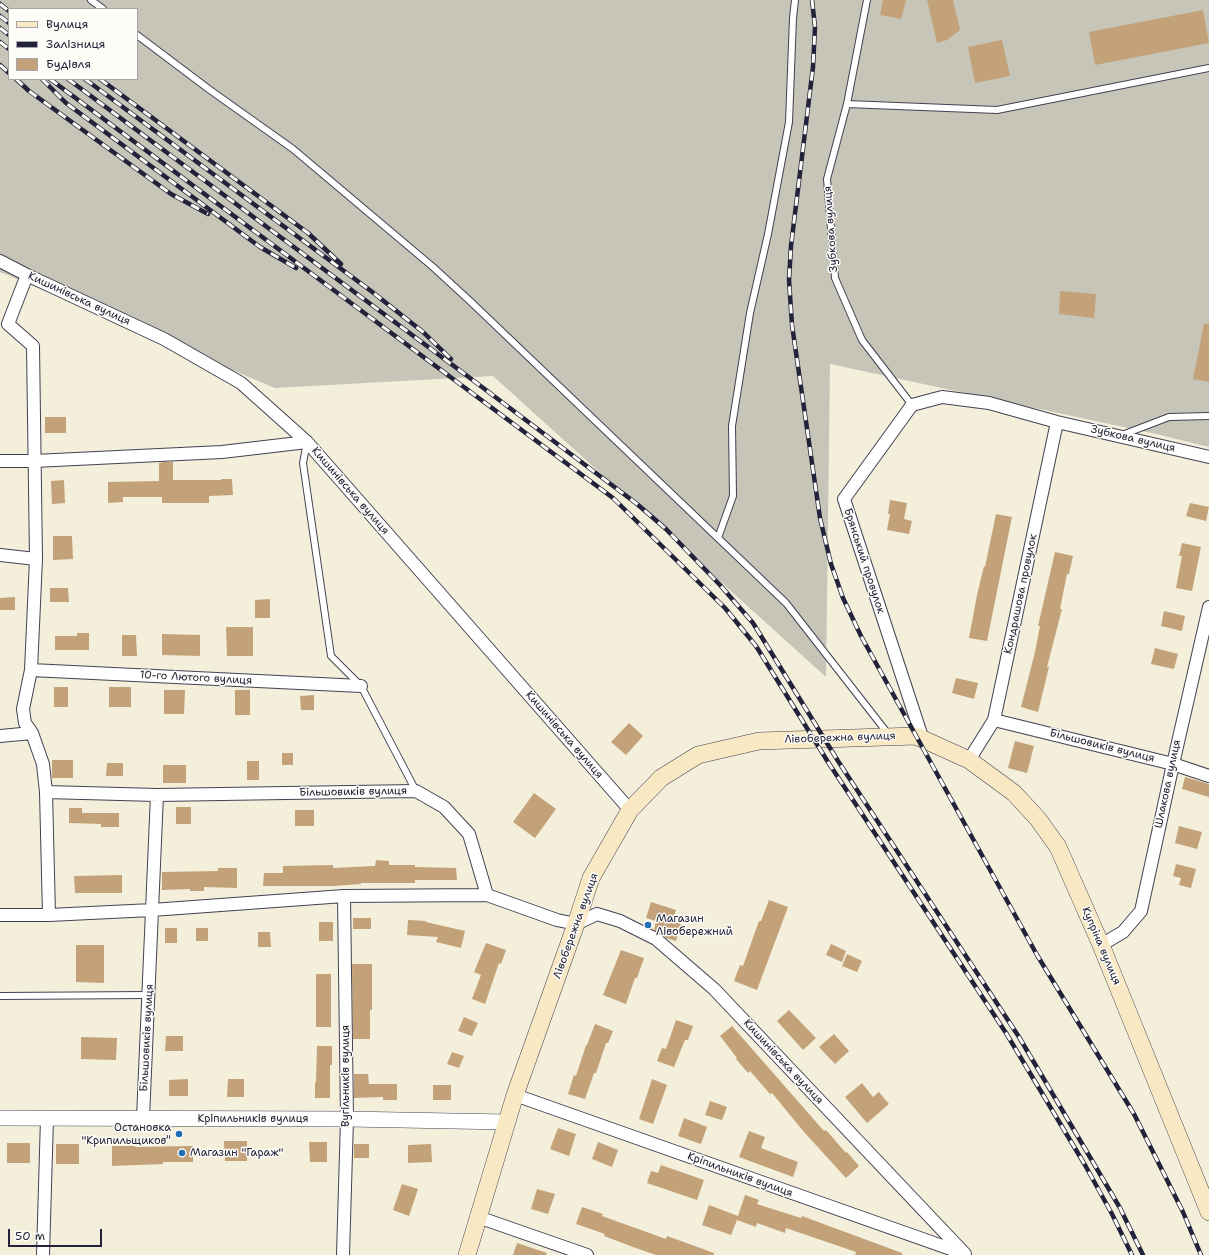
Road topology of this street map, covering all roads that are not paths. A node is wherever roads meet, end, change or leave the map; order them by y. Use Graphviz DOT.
graph roads {
  1 [pos="91,0"];
  2 [pos="795,0"];
  3 [pos="867,0"];
  4 [pos="102,8"];
  5 [pos="138,36"];
  6 [pos="1209,68"];
  7 [pos="847,104"];
  8 [pos="0,261"];
  9 [pos="27,275"];
  10 [pos="4,324"];
  11 [pos="912,405"];
  12 [pos="1209,416"];
  13 [pos="1057,422"];
  14 [pos="1119,436"];
  15 [pos="307,442"];
  16 [pos="1209,457"];
  17 [pos="0,461"];
  18 [pos="34,461"];
  19 [pos="718,538"];
  20 [pos="0,555"];
  21 [pos="36,559"];
  22 [pos="1209,607"];
  23 [pos="31,670"];
  24 [pos="361,686"];
  25 [pos="994,720"];
  26 [pos="32,733"];
  27 [pos="0,736"];
  28 [pos="890,736"];
  29 [pos="922,737"];
  30 [pos="969,760"];
  31 [pos="1173,764"];
  32 [pos="1209,776"];
  33 [pos="416,791"];
  34 [pos="46,792"];
  35 [pos="157,795"];
  36 [pos="630,810"];
  37 [pos="487,895"];
  38 [pos="344,896"];
  39 [pos="152,910"];
  40 [pos="0,915"];
  41 [pos="49,915"];
  42 [pos="576,924"];
  43 [pos="1101,944"];
  44 [pos="149,995"];
  45 [pos="0,996"];
  46 [pos="515,1095"];
  47 [pos="0,1118"];
  48 [pos="47,1118"];
  49 [pos="143,1118"];
  50 [pos="346,1119"];
  51 [pos="507,1122"];
  52 [pos="1209,1212"];
  53 [pos="478,1217"];
  54 [pos="43,1255"];
  55 [pos="343,1255"];
  56 [pos="467,1255"];
  57 [pos="587,1255"];
  58 [pos="965,1255"];
  1 -- 4 [label="lane"];
  2 -- 19 [label="lane"];
  3 -- 7 [label="lane, Зубкова вулиця"];
  5 -- 19 [label="lane"];
  6 -- 7 [label="lane"];
  7 -- 11 [label="lane, Зубкова вулиця"];
  8 -- 9 [label="street, Кишинівська вулиця"];
  9 -- 10 [label="street"];
  9 -- 15 [label="street, Кишинівська вулиця"];
  10 -- 18 [label="street"];
  11 -- 13 [label="street"];
  11 -- 29 [label="street, Брянський провулок"];
  12 -- 14 [label="lane"];
  13 -- 14 [label="street, Зубкова вулиця"];
  13 -- 25 [label="street, Кондрашова провулок"];
  14 -- 16 [label="street, Зубкова вулиця"];
  15 -- 18 [label="street"];
  15 -- 24 [label="lane"];
  15 -- 36 [label="street, Кишинівська вулиця"];
  17 -- 18 [label="street"];
  18 -- 21 [label="street"];
  19 -- 28 [label="lane"];
  20 -- 21 [label="street"];
  21 -- 23 [label="street"];
  22 -- 31 [label="street, Шлакова вулиця"];
  23 -- 24 [label="street, 10-го Лютого вулиця"];
  23 -- 26 [label="street"];
  24 -- 33 [label="lane"];
  25 -- 30 [label="street, Кондрашова провулок"];
  25 -- 31 [label="street, Більшовиків вулиця"];
  26 -- 27 [label="street"];
  26 -- 34 [label="street"];
  28 -- 29 [label="main road, Лівобережна вулиця"];
  28 -- 36 [label="main road, Лівобережна вулиця"];
  29 -- 30 [label="main road, Купріна вулиця"];
  30 -- 43 [label="main road, Купріна вулиця"];
  31 -- 32 [label="street, Більшовиків вулиця"];
  31 -- 43 [label="street, Шлакова вулиця"];
  33 -- 35 [label="street, Більшовиків вулиця"];
  33 -- 37 [label="street, Більшовиків вулиця"];
  34 -- 35 [label="street, Більшовиків вулиця"];
  34 -- 41 [label="street"];
  35 -- 39 [label="street, Більшовиків вулиця"];
  36 -- 42 [label="main road, Лівобережна вулиця"];
  37 -- 38 [label="street"];
  37 -- 42 [label="street"];
  38 -- 39 [label="street"];
  38 -- 50 [label="street, Вугільників вулиця"];
  39 -- 41 [label="street"];
  39 -- 44 [label="street, Більшовиків вулиця"];
  40 -- 41 [label="street"];
  42 -- 46 [label="main road, Лівобережна вулиця"];
  42 -- 58 [label="street, Кишинівська вулиця"];
  43 -- 52 [label="main road, Купріна вулиця"];
  44 -- 45 [label="lane"];
  44 -- 49 [label="street, Більшовиків вулиця"];
  46 -- 51 [label="main road, Лівобережна вулиця"];
  46 -- 58 [label="street, Кріпильників вулиця"];
  47 -- 48 [label="street, Кріпильників вулиця"];
  48 -- 49 [label="street, Кріпильників вулиця"];
  48 -- 54 [label="street"];
  49 -- 50 [label="street, Кріпильників вулиця"];
  50 -- 51 [label="street, Кріпильників вулиця"];
  50 -- 55 [label="street, Вугільників вулиця"];
  51 -- 53 [label="main road, Лівобережна вулиця"];
  53 -- 56 [label="main road, Лівобережна вулиця"];
  53 -- 57 [label="street"];
}
